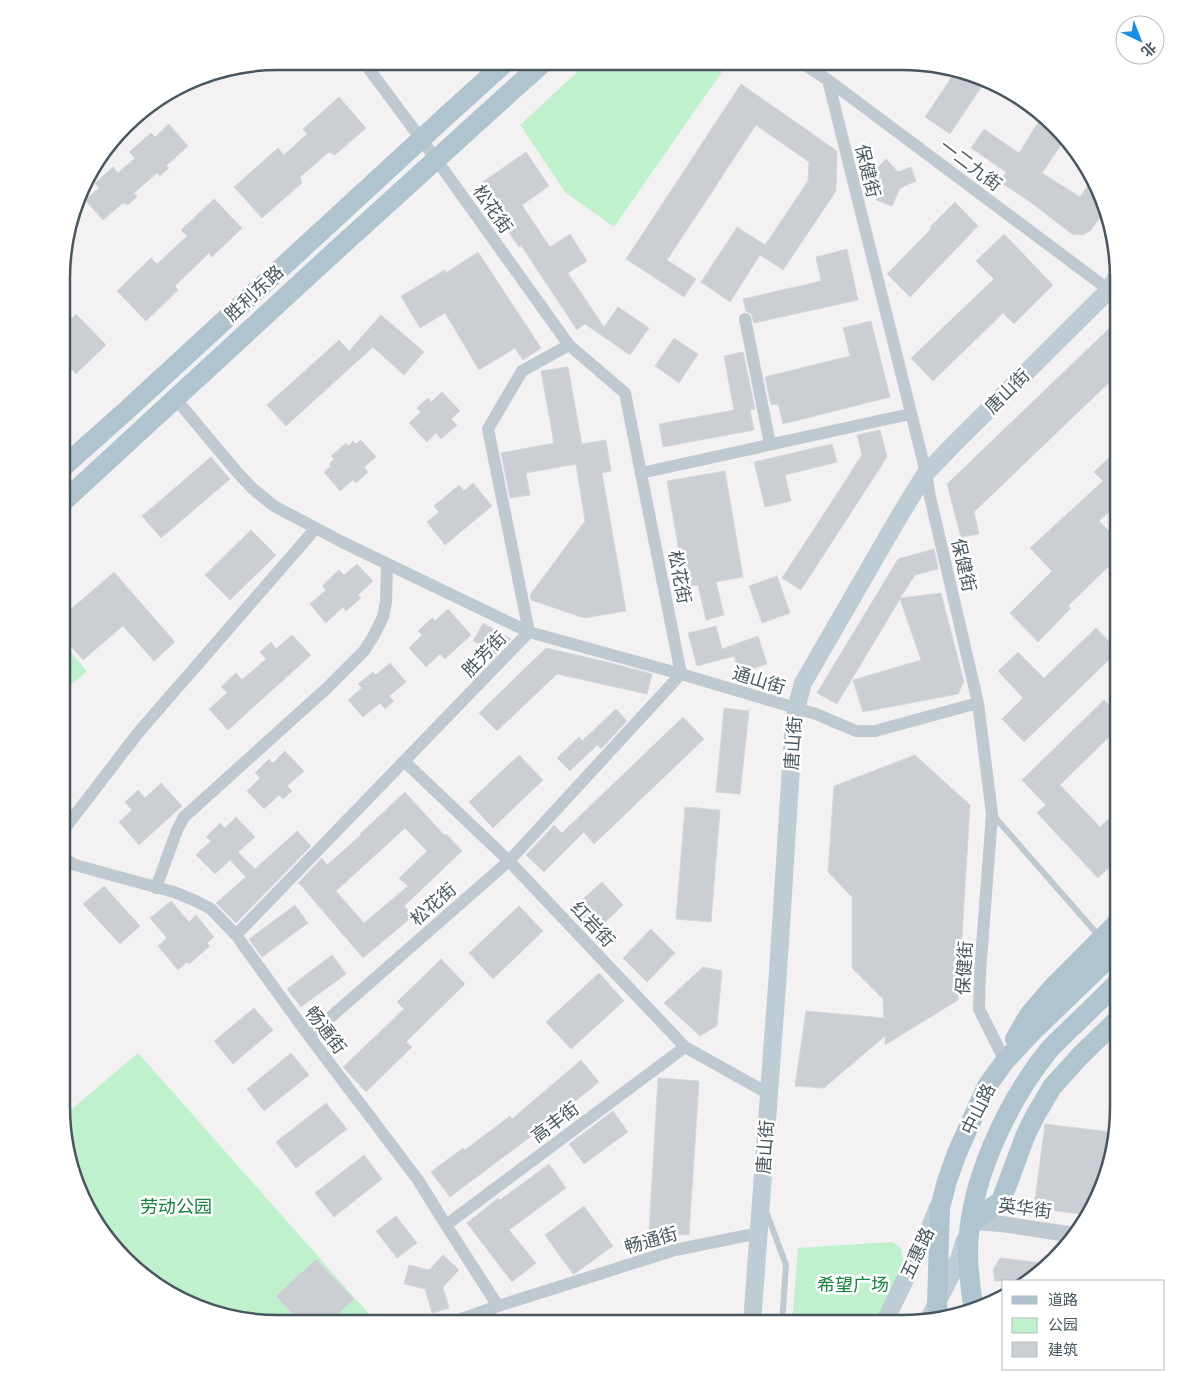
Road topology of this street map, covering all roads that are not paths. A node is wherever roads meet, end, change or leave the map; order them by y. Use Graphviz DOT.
graph roads {
  1 [pos="369,70"];
  2 [pos="497,70"];
  3 [pos="535,70"];
  4 [pos="813,70"];
  5 [pos="828,80"];
  6 [pos="1110,282"];
  7 [pos="1110,291"];
  8 [pos="745,319"];
  9 [pos="569,345"];
  10 [pos="175,398"];
  11 [pos="910,414"];
  12 [pos="770,444"];
  13 [pos="70,461"];
  14 [pos="641,472"];
  15 [pos="926,474"];
  16 [pos="70,496"];
  17 [pos="316,528"];
  18 [pos="387,564"];
  19 [pos="530,632"];
  20 [pos="681,674"];
  21 [pos="978,704"];
  22 [pos="796,709"];
  23 [pos="404,762"];
  24 [pos="992,814"];
  25 [pos="70,822"];
  26 [pos="509,861"];
  27 [pos="70,862"];
  28 [pos="156,888"];
  29 [pos="236,935"];
  30 [pos="1110,946"];
  31 [pos="1110,948"];
  32 [pos="1110,990"];
  33 [pos="1110,1027"];
  34 [pos="309,1036"];
  35 [pos="685,1047"];
  36 [pos="1005,1061"];
  37 [pos="769,1094"];
  38 [pos="947,1181"];
  39 [pos="761,1197"];
  40 [pos="971,1222"];
  41 [pos="446,1225"];
  42 [pos="758,1233"];
  43 [pos="1067,1234"];
  44 [pos="973,1302"];
  45 [pos="498,1306"];
  46 [pos="935,1312"];
  47 [pos="935,1313"];
  48 [pos="473,1315"];
  49 [pos="753,1315"];
  50 [pos="783,1315"];
  51 [pos="888,1315"];
  1 -- 9 [label="street, 松花街"];
  2 -- 13 [label="main road, 胜利东路, bridge"];
  3 -- 10 [label="main road, bridge"];
  4 -- 5 [label="street, 一二九街"];
  5 -- 6 [label="street, 一二九街"];
  5 -- 11 [label="street, 保健街"];
  7 -- 15 [label="main road, 唐山街"];
  8 -- 12 [label="street"];
  9 -- 14 [label="street, 松花街"];
  9 -- 19 [label="street, 胜芳街"];
  10 -- 16 [label="main road"];
  10 -- 17 [label="street, 通山街"];
  11 -- 12 [label="street"];
  11 -- 15 [label="street, 保健街"];
  12 -- 14 [label="street"];
  14 -- 20 [label="street, 松花街"];
  15 -- 21 [label="street, 保健街"];
  15 -- 22 [label="main road, 唐山街"];
  17 -- 18 [label="street, 通山街"];
  17 -- 25 [label="street"];
  18 -- 19 [label="street, 通山街"];
  18 -- 28 [label="street"];
  19 -- 20 [label="street, 通山街"];
  19 -- 23 [label="street, 胜芳街"];
  20 -- 22 [label="street, 通山街"];
  20 -- 26 [label="street, 松花街"];
  21 -- 22 [label="street, 通山街"];
  21 -- 24 [label="street, 保健街"];
  22 -- 37 [label="main road, 唐山街"];
  23 -- 26 [label="street, 红岩街"];
  23 -- 29 [label="street, 胜芳街"];
  24 -- 30 [label="lane"];
  24 -- 36 [label="street, 保健街"];
  26 -- 34 [label="street, 松花街"];
  26 -- 35 [label="street, 红岩街"];
  27 -- 28 [label="street, 畅通街"];
  28 -- 29 [label="street, 畅通街"];
  29 -- 34 [label="street, 畅通街"];
  31 -- 36 [label="main road, 中山路"];
  32 -- 40 [label="main road, 中山路"];
  33 -- 40 [label="main road"];
  34 -- 41 [label="street, 畅通街"];
  35 -- 37 [label="street, 红岩街"];
  35 -- 41 [label="street, 高丰街"];
  36 -- 38 [label="main road, 中山路"];
  37 -- 39 [label="main road, 唐山街"];
  38 -- 47 [label="main road, 中山路"];
  38 -- 51 [label="main road, 五惠路"];
  39 -- 42 [label="main road, 唐山街"];
  39 -- 50 [label="lane"];
  40 -- 43 [label="street, 英华街"];
  40 -- 44 [label="main road, 中山路"];
  40 -- 46 [label="main road"];
  41 -- 45 [label="street, 畅通街"];
  42 -- 45 [label="street, 畅通街"];
  42 -- 49 [label="main road, 唐山街"];
  45 -- 48 [label="street, 畅通街"];
}
